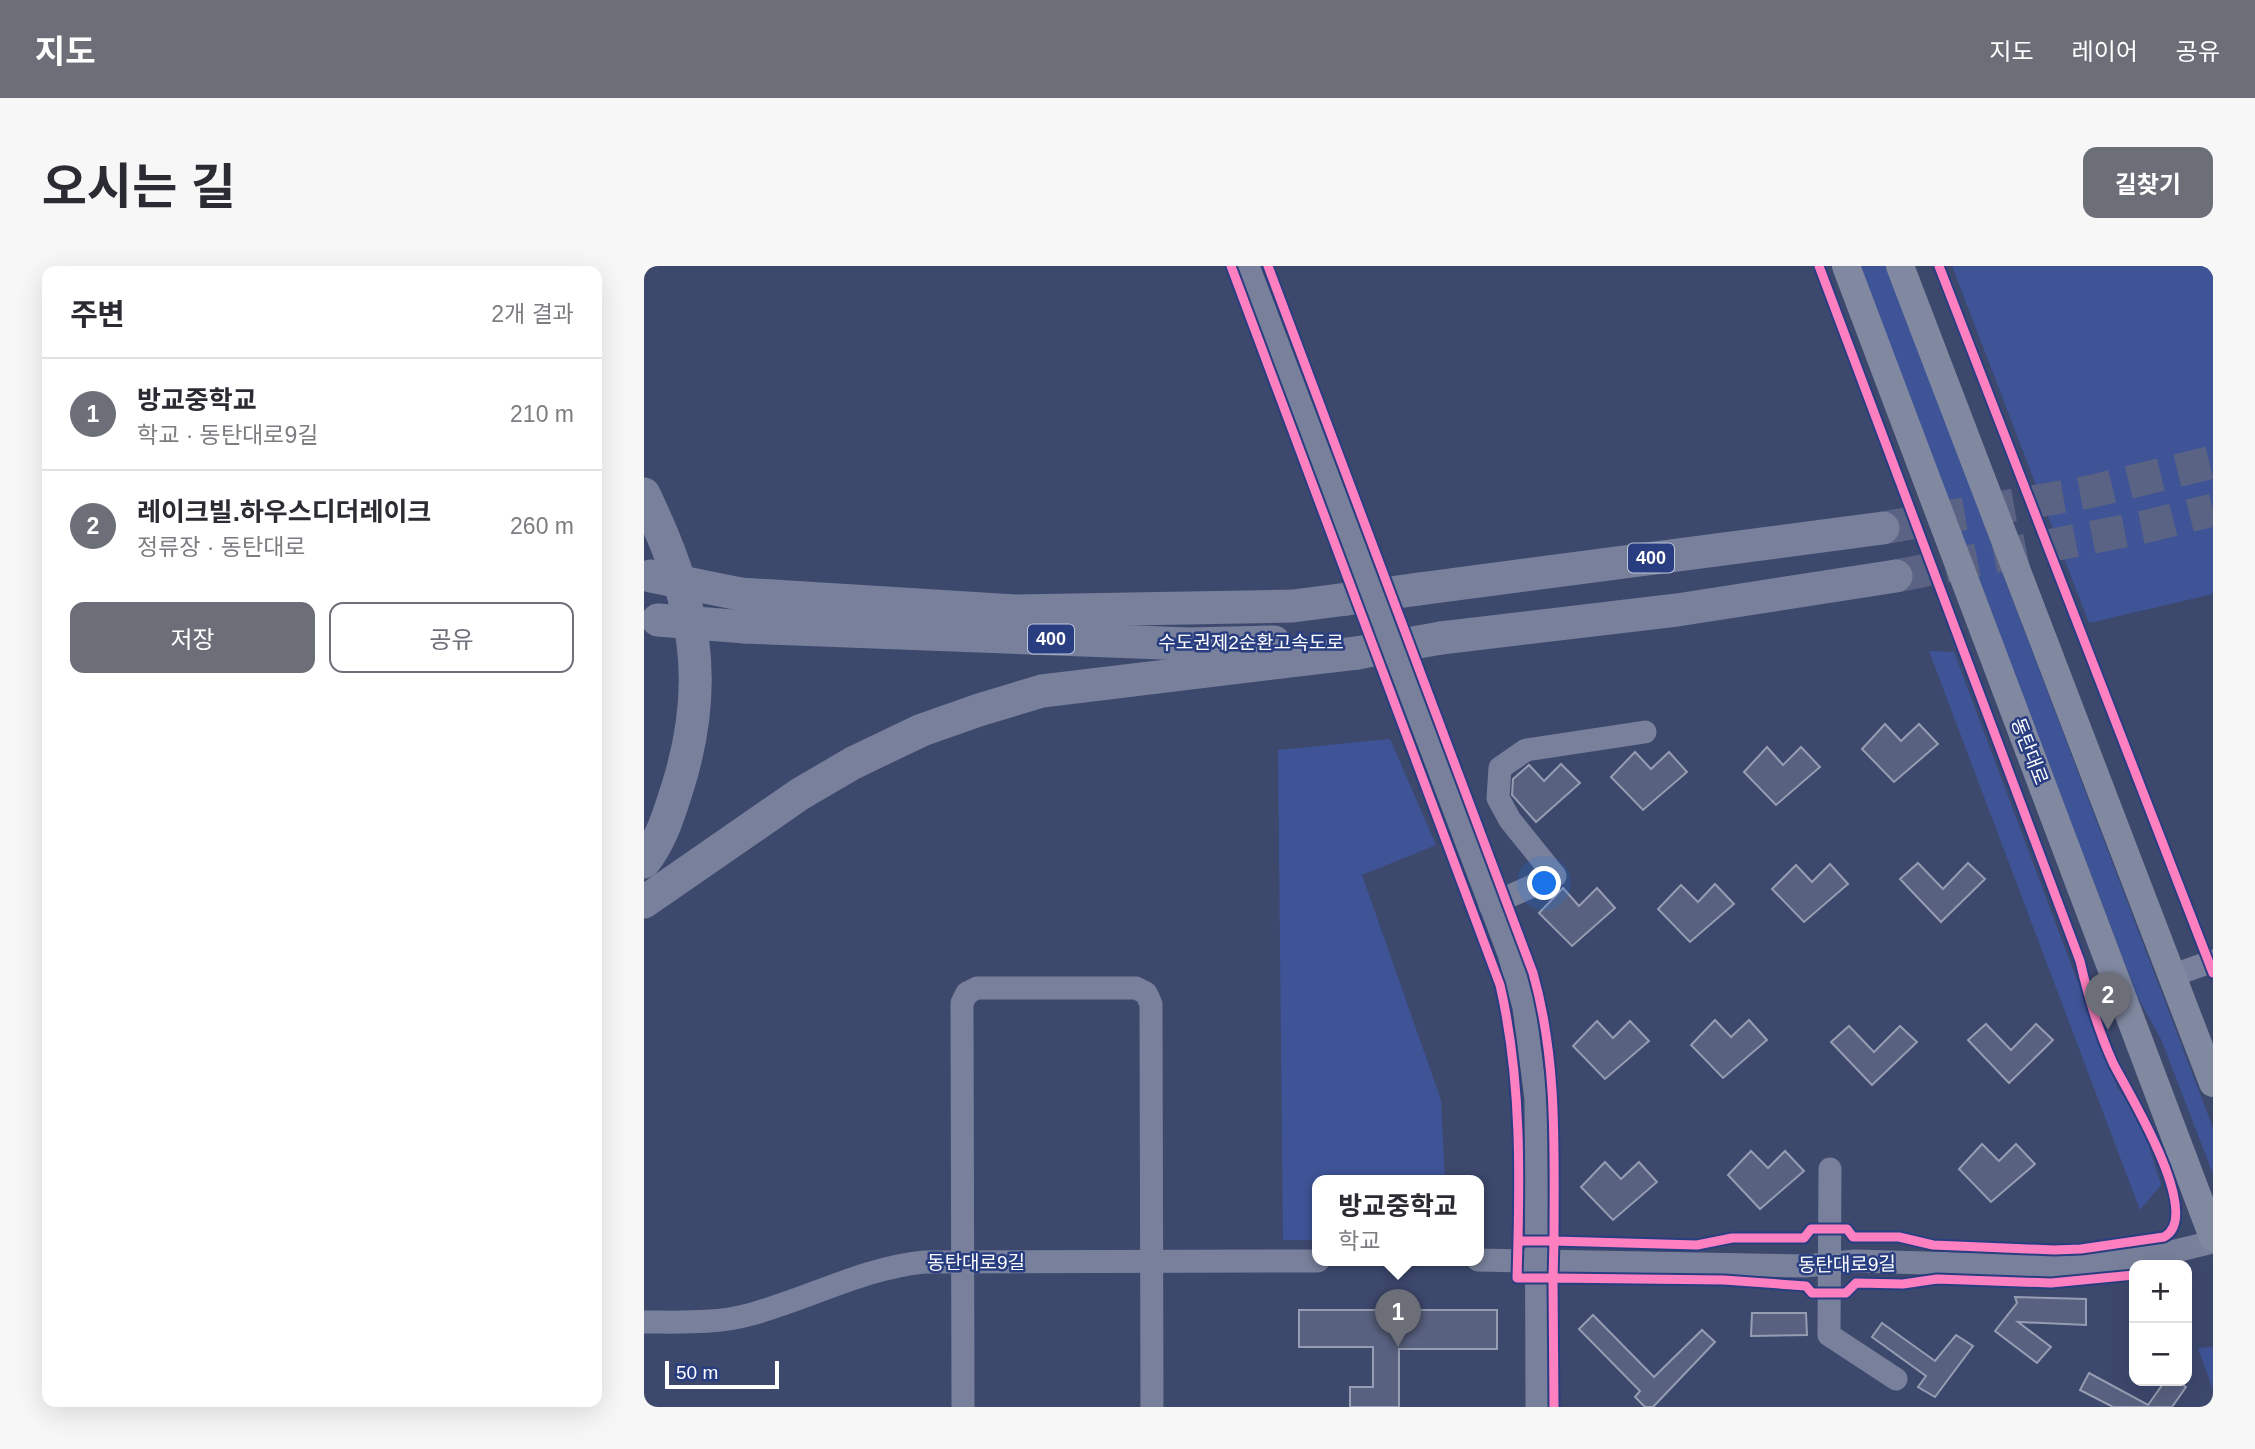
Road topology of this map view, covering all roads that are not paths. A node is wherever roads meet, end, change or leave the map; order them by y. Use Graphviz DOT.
graph roads {
  1 [pos="1248,266"];
  2 [pos="1846,266"];
  3 [pos="1900,266"];
  4 [pos="644,494"];
  5 [pos="1883,528"];
  6 [pos="1896,576"];
  7 [pos="649,595"];
  8 [pos="1357,647"];
  9 [pos="1645,732"];
  10 [pos="644,862"];
  11 [pos="644,902"];
  12 [pos="1490,905"];
  13 [pos="2213,961"];
  14 [pos="2171,976"];
  15 [pos="2213,1083"];
  16 [pos="1830,1169"];
  17 [pos="2213,1237"];
  18 [pos="2213,1242"];
  19 [pos="1536,1259"];
  20 [pos="1484,1260"];
  21 [pos="1312,1261"];
  22 [pos="962,1262"];
  23 [pos="1152,1262"];
  24 [pos="1830,1265"];
  25 [pos="644,1322"];
  26 [pos="1896,1379"];
  27 [pos="963,1407"];
  28 [pos="1152,1407"];
  29 [pos="1536,1407"];
  1 -- 12 [label="street"];
  2 -- 17 [label="main road, 동탄대로"];
  3 -- 14 [label="main road"];
  4 -- 10 [label="highway"];
  5 -- 7 [label="highway, 수도권제2순환고속도로 / 400, bridge"];
  6 -- 8 [label="highway, bridge"];
  7 -- 8 [label="highway, 수도권제2순환고속도로 / 400, bridge"];
  8 -- 11 [label="highway"];
  9 -- 12 [label="street"];
  12 -- 19 [label="street"];
  13 -- 14 [label="street"];
  14 -- 15 [label="main road"];
  16 -- 24 [label="street"];
  18 -- 24 [label="street, 동탄대로9길"];
  19 -- 20 [label="street, 동탄대로9길"];
  19 -- 24 [label="street, 동탄대로9길"];
  19 -- 29 [label="street"];
  21 -- 23 [label="street, 동탄대로9길"];
  22 -- 23 [label="street, 동탄대로9길"];
  22 -- 23 [label="street"];
  22 -- 25 [label="street, 동탄대로9길"];
  22 -- 27 [label="street"];
  23 -- 28 [label="street"];
  24 -- 26 [label="street"];
}
